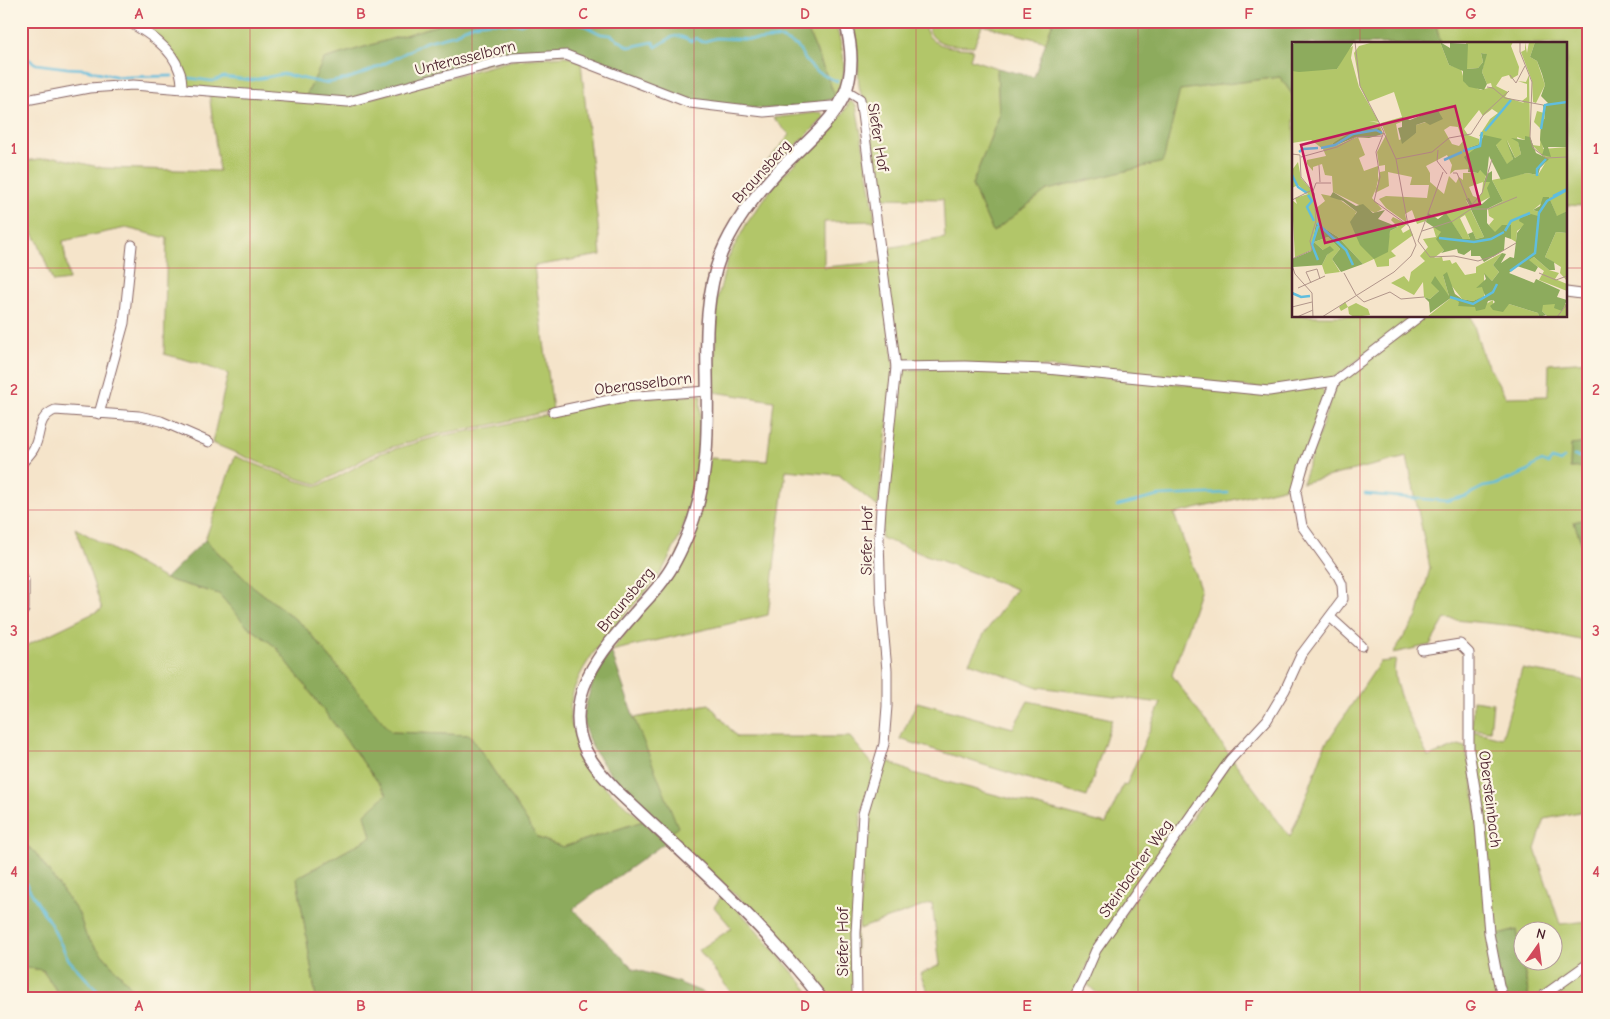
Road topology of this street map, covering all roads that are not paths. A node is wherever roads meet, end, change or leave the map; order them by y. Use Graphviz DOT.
graph roads {
  1 [pos="845,21"];
  2 [pos="129,22"];
  3 [pos="182,89"];
  4 [pos="847,91"];
  5 [pos="21,101"];
  6 [pos="837,110"];
  7 [pos="132,245"];
  8 [pos="1568,292"];
  9 [pos="1589,295"];
  10 [pos="1417,318"];
  11 [pos="896,367"];
  12 [pos="1335,380"];
  13 [pos="707,391"];
  14 [pos="553,412"];
  15 [pos="99,414"];
  16 [pos="209,442"];
  17 [pos="21,464"];
  18 [pos="21,578"];
  19 [pos="21,614"];
  20 [pos="1330,617"];
  21 [pos="1362,646"];
  22 [pos="1422,650"];
  23 [pos="1589,963"];
  24 [pos="821,998"];
  25 [pos="857,998"];
  26 [pos="1074,998"];
  27 [pos="1503,998"];
  28 [pos="1540,998"];
  1 -- 4 [label="main road, Braunsberg"];
  2 -- 3 [label="street"];
  3 -- 5 [label="street, Unterasselborn"];
  3 -- 6 [label="street, Unterasselborn"];
  4 -- 6 [label="main road, Braunsberg"];
  4 -- 11 [label="street, Siefer Hof"];
  6 -- 13 [label="main road, Braunsberg"];
  7 -- 15 [label="street"];
  8 -- 9 [label="street"];
  10 -- 12 [label="street"];
  11 -- 12 [label="street"];
  11 -- 25 [label="street, Siefer Hof"];
  12 -- 20 [label="street"];
  13 -- 14 [label="street, Oberasselborn"];
  13 -- 24 [label="main road, Braunsberg"];
  15 -- 16 [label="street"];
  15 -- 17 [label="street"];
  18 -- 19 [label="street"];
  20 -- 21 [label="street"];
  20 -- 26 [label="street, Steinbacher Weg"];
  22 -- 27 [label="street, Obersteinbach"];
  23 -- 28 [label="street"];
}
